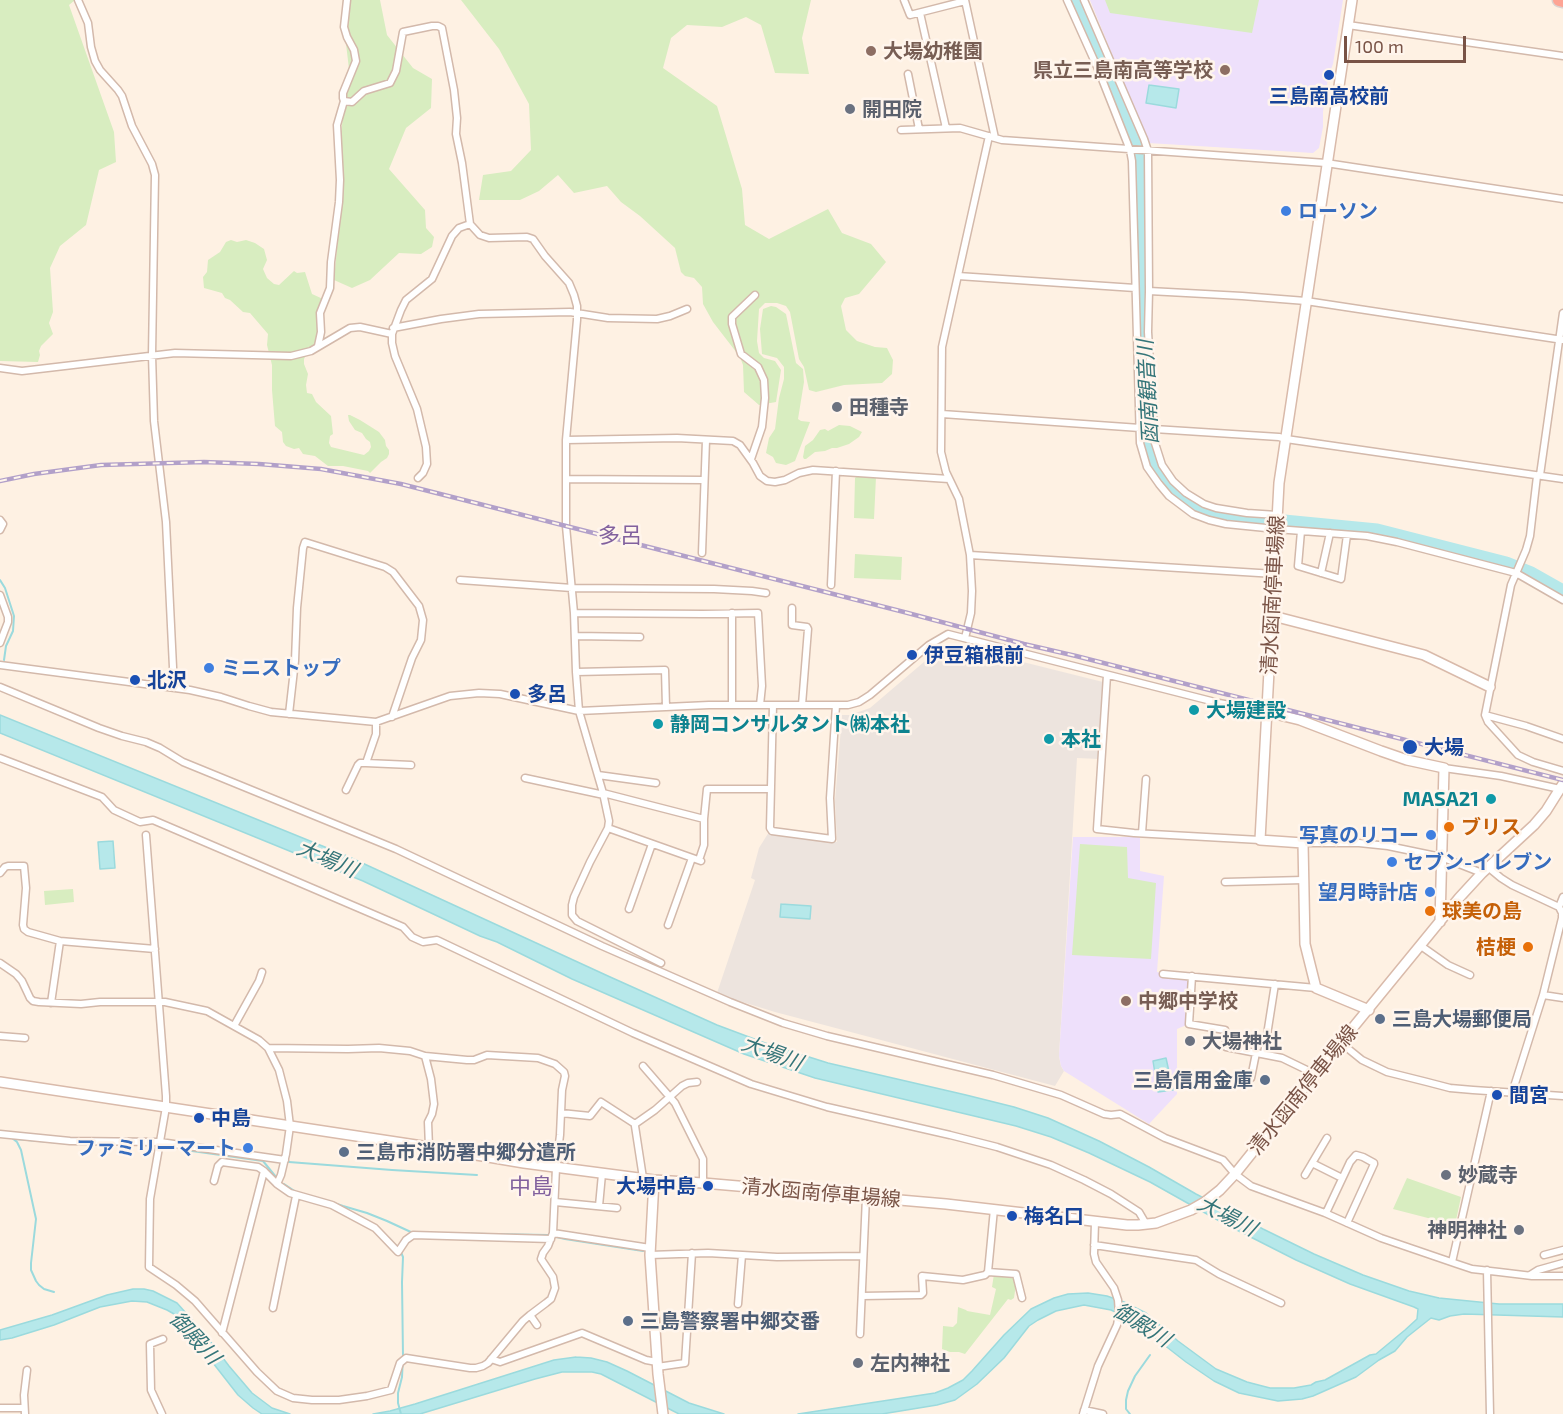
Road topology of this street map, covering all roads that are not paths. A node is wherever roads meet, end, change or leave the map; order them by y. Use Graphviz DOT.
graph roads {
  1 [pos="78,0"];
  2 [pos="347,0"];
  3 [pos="904,0"];
  4 [pos="965,0"];
  5 [pos="1067,0"];
  6 [pos="1084,0"];
  7 [pos="1352,0"];
  8 [pos="920,13"];
  9 [pos="1348,25"];
  10 [pos="1563,56"];
  11 [pos="908,74"];
  12 [pos="344,101"];
  13 [pos="946,128"];
  14 [pos="920,129"];
  15 [pos="901,130"];
  16 [pos="992,137"];
  17 [pos="1130,150"];
  18 [pos="1148,151"];
  19 [pos="1326,163"];
  20 [pos="1563,199"];
  21 [pos="470,224"];
  22 [pos="958,276"];
  23 [pos="1135,288"];
  24 [pos="1149,291"];
  25 [pos="755,295"];
  26 [pos="1306,301"];
  27 [pos="687,309"];
  28 [pos="577,313"];
  29 [pos="1563,313"];
  30 [pos="392,331"];
  31 [pos="1561,340"];
  32 [pos="318,345"];
  33 [pos="152,355"];
  34 [pos="0,368"];
  35 [pos="1151,389"];
  36 [pos="1140,390"];
  37 [pos="1140,406"];
  38 [pos="1152,406"];
  39 [pos="942,414"];
  40 [pos="1140,428"];
  41 [pos="1154,429"];
  42 [pos="1286,439"];
  43 [pos="706,440"];
  44 [pos="566,441"];
  45 [pos="751,459"];
  46 [pos="836,471"];
  47 [pos="1538,475"];
  48 [pos="418,478"];
  49 [pos="949,478"];
  50 [pos="1563,478"];
  51 [pos="566,479"];
  52 [pos="704,480"];
  53 [pos="1214,514"];
  54 [pos="0,520"];
  55 [pos="1276,522"];
  56 [pos="0,530"];
  57 [pos="1301,531"];
  58 [pos="1330,533"];
  59 [pos="1347,535"];
  60 [pos="702,553"];
  61 [pos="970,555"];
  62 [pos="1321,573"];
  63 [pos="1516,573"];
  64 [pos="1275,574"];
  65 [pos="460,579"];
  66 [pos="831,585"];
  67 [pos="572,588"];
  68 [pos="766,593"];
  69 [pos="0,595"];
  70 [pos="1563,600"];
  71 [pos="792,608"];
  72 [pos="574,613"];
  73 [pos="732,613"];
  74 [pos="1273,616"];
  75 [pos="575,636"];
  76 [pos="640,637"];
  77 [pos="965,638"];
  78 [pos="0,643"];
  79 [pos="0,665"];
  80 [pos="576,672"];
  81 [pos="1107,675"];
  82 [pos="0,687"];
  83 [pos="1490,687"];
  84 [pos="174,688"];
  85 [pos="732,705"];
  86 [pos="760,705"];
  87 [pos="773,705"];
  88 [pos="802,705"];
  89 [pos="836,705"];
  90 [pos="666,707"];
  91 [pos="579,711"];
  92 [pos="1267,712"];
  93 [pos="290,714"];
  94 [pos="1485,715"];
  95 [pos="392,717"];
  96 [pos="376,722"];
  97 [pos="1563,739"];
  98 [pos="0,758"];
  99 [pos="366,763"];
  100 [pos="411,765"];
  101 [pos="1444,768"];
  102 [pos="1563,771"];
  103 [pos="598,775"];
  104 [pos="525,778"];
  105 [pos="1146,779"];
  106 [pos="656,783"];
  107 [pos="1561,787"];
  108 [pos="771,789"];
  109 [pos="346,790"];
  110 [pos="604,794"];
  111 [pos="704,819"];
  112 [pos="608,828"];
  113 [pos="1142,833"];
  114 [pos="146,834"];
  115 [pos="1260,840"];
  116 [pos="1302,843"];
  117 [pos="652,844"];
  118 [pos="1441,857"];
  119 [pos="692,858"];
  120 [pos="1486,871"];
  121 [pos="0,873"];
  122 [pos="1303,879"];
  123 [pos="1224,882"];
  124 [pos="1563,897"];
  125 [pos="1559,907"];
  126 [pos="629,909"];
  127 [pos="1563,918"];
  128 [pos="1440,922"];
  129 [pos="668,925"];
  130 [pos="607,936"];
  131 [pos="60,942"];
  132 [pos="602,946"];
  133 [pos="1421,946"];
  134 [pos="155,949"];
  135 [pos="0,963"];
  136 [pos="661,963"];
  137 [pos="262,972"];
  138 [pos="1163,974"];
  139 [pos="1470,975"];
  140 [pos="1192,976"];
  141 [pos="1275,984"];
  142 [pos="1316,988"];
  143 [pos="1544,995"];
  144 [pos="1563,998"];
  145 [pos="159,1002"];
  146 [pos="51,1003"];
  147 [pos="1369,1010"];
  148 [pos="234,1026"];
  149 [pos="0,1036"];
  150 [pos="25,1038"];
  151 [pos="1341,1043"];
  152 [pos="268,1048"];
  153 [pos="1260,1053"];
  154 [pos="424,1056"];
  155 [pos="643,1066"];
  156 [pos="1314,1074"];
  157 [pos="1251,1078"];
  158 [pos="0,1082"];
  159 [pos="697,1082"];
  160 [pos="1491,1091"];
  161 [pos="1512,1093"];
  162 [pos="670,1096"];
  163 [pos="1563,1096"];
  164 [pos="166,1107"];
  165 [pos="561,1113"];
  166 [pos="635,1124"];
  167 [pos="290,1126"];
  168 [pos="0,1134"];
  169 [pos="1327,1138"];
  170 [pos="160,1142"];
  171 [pos="429,1147"];
  172 [pos="285,1160"];
  173 [pos="259,1161"];
  174 [pos="1312,1163"];
  175 [pos="556,1168"];
  176 [pos="264,1171"];
  177 [pos="602,1174"];
  178 [pos="1236,1174"];
  179 [pos="1305,1175"];
  180 [pos="644,1178"];
  181 [pos="1342,1178"];
  182 [pos="654,1180"];
  183 [pos="214,1181"];
  184 [pos="703,1183"];
  185 [pos="277,1184"];
  186 [pos="296,1196"];
  187 [pos="866,1197"];
  188 [pos="555,1202"];
  189 [pos="600,1206"];
  190 [pos="617,1208"];
  191 [pos="994,1209"];
  192 [pos="1326,1213"];
  193 [pos="1095,1222"];
  194 [pos="1347,1223"];
  195 [pos="1146,1224"];
  196 [pos="552,1236"];
  197 [pos="1094,1245"];
  198 [pos="1563,1250"];
  199 [pos="650,1251"];
  200 [pos="692,1253"];
  201 [pos="742,1255"];
  202 [pos="1544,1255"];
  203 [pos="863,1256"];
  204 [pos="1452,1262"];
  205 [pos="1563,1263"];
  206 [pos="988,1272"];
  207 [pos="1487,1273"];
  208 [pos="1529,1275"];
  209 [pos="1563,1276"];
  210 [pos="862,1296"];
  211 [pos="1022,1298"];
  212 [pos="1281,1303"];
  213 [pos="738,1304"];
  214 [pos="273,1308"];
  215 [pos="530,1315"];
  216 [pos="537,1325"];
  217 [pos="222,1333"];
  218 [pos="860,1334"];
  219 [pos="164,1339"];
  220 [pos="490,1359"];
  221 [pos="657,1368"];
  222 [pos="27,1370"];
  223 [pos="0,1408"];
  224 [pos="24,1411"];
  225 [pos="1084,1412"];
  226 [pos="162,1414"];
  227 [pos="663,1414"];
  228 [pos="1103,1414"];
  229 [pos="1490,1414"];
  1 -- 33 [label="street"];
  2 -- 12 [label="street"];
  3 -- 8 [label="street"];
  4 -- 8 [label="street"];
  4 -- 16 [label="street"];
  5 -- 17 [label="street"];
  6 -- 18 [label="street"];
  7 -- 9 [label="main road, 清水函南停車場線"];
  8 -- 13 [label="street"];
  9 -- 10 [label="street"];
  9 -- 19 [label="main road, 清水函南停車場線"];
  11 -- 14 [label="street"];
  12 -- 21 [label="street"];
  12 -- 32 [label="street"];
  13 -- 14 [label="street"];
  13 -- 16 [label="street"];
  14 -- 15 [label="street"];
  16 -- 17 [label="street"];
  16 -- 22 [label="street"];
  17 -- 18 [label="street"];
  17 -- 23 [label="street"];
  18 -- 19 [label="street"];
  18 -- 24 [label="street"];
  19 -- 20 [label="street"];
  19 -- 26 [label="main road, 清水函南停車場線"];
  21 -- 28 [label="street"];
  21 -- 30 [label="street"];
  22 -- 23 [label="street"];
  22 -- 39 [label="street"];
  23 -- 36 [label="street"];
  24 -- 26 [label="street"];
  24 -- 35 [label="street"];
  25 -- 45 [label="street"];
  26 -- 31 [label="street"];
  26 -- 42 [label="main road, 清水函南停車場線"];
  27 -- 28 [label="street"];
  28 -- 30 [label="street"];
  28 -- 44 [label="street"];
  29 -- 31 [label="street"];
  30 -- 32 [label="street"];
  30 -- 48 [label="street"];
  31 -- 47 [label="street"];
  32 -- 33 [label="street"];
  33 -- 34 [label="street"];
  33 -- 84 [label="street"];
  35 -- 36 [label="street"];
  35 -- 38 [label="street"];
  36 -- 37 [label="street"];
  37 -- 38 [label="street"];
  37 -- 40 [label="street"];
  38 -- 41 [label="street"];
  39 -- 40 [label="street"];
  39 -- 49 [label="street"];
  40 -- 53 [label="street"];
  41 -- 42 [label="street"];
  41 -- 53 [label="street"];
  42 -- 47 [label="street"];
  42 -- 55 [label="main road, 清水函南停車場線"];
  43 -- 44 [label="street"];
  43 -- 45 [label="street"];
  43 -- 52 [label="street"];
  44 -- 51 [label="street"];
  45 -- 46 [label="street"];
  46 -- 49 [label="street"];
  46 -- 66 [label="street"];
  47 -- 50 [label="street"];
  47 -- 63 [label="street"];
  49 -- 61 [label="street"];
  51 -- 52 [label="street"];
  51 -- 67 [label="street"];
  52 -- 60 [label="street"];
  53 -- 55 [label="street"];
  53 -- 55 [label="street"];
  54 -- 56 [label="street"];
  55 -- 57 [label="street"];
  55 -- 64 [label="main road, 清水函南停車場線"];
  57 -- 58 [label="street"];
  57 -- 62 [label="street"];
  58 -- 59 [label="street"];
  58 -- 62 [label="street"];
  59 -- 62 [label="street"];
  59 -- 63 [label="street"];
  61 -- 64 [label="street"];
  61 -- 77 [label="street"];
  63 -- 70 [label="street"];
  63 -- 83 [label="street"];
  64 -- 74 [label="main road, 清水函南停車場線"];
  65 -- 67 [label="street"];
  67 -- 68 [label="street"];
  67 -- 72 [label="street"];
  69 -- 78 [label="street"];
  71 -- 88 [label="street"];
  72 -- 73 [label="street"];
  72 -- 75 [label="street"];
  73 -- 85 [label="street"];
  73 -- 86 [label="street"];
  74 -- 83 [label="main road"];
  74 -- 92 [label="main road, 清水函南停車場線"];
  75 -- 76 [label="street"];
  75 -- 80 [label="street"];
  77 -- 81 [label="street"];
  77 -- 89 [label="street"];
  79 -- 84 [label="street"];
  80 -- 90 [label="street"];
  80 -- 91 [label="street"];
  81 -- 92 [label="street"];
  81 -- 113 [label="street"];
  82 -- 132 [label="street"];
  83 -- 94 [label="street"];
  84 -- 93 [label="street"];
  85 -- 86 [label="street"];
  85 -- 90 [label="street"];
  86 -- 87 [label="street"];
  87 -- 88 [label="street"];
  87 -- 108 [label="street"];
  88 -- 89 [label="street"];
  89 -- 108 [label="street"];
  90 -- 91 [label="street"];
  91 -- 95 [label="street"];
  91 -- 103 [label="street"];
  92 -- 101 [label="main road"];
  92 -- 115 [label="main road, 清水函南停車場線"];
  93 -- 95 [label="street"];
  93 -- 96 [label="street"];
  94 -- 97 [label="street"];
  94 -- 102 [label="street"];
  95 -- 96 [label="street"];
  96 -- 99 [label="street"];
  98 -- 195 [label="street"];
  99 -- 100 [label="street"];
  99 -- 109 [label="street"];
  101 -- 107 [label="street"];
  101 -- 118 [label="main road"];
  103 -- 106 [label="street"];
  103 -- 110 [label="street"];
  104 -- 110 [label="street"];
  105 -- 113 [label="street"];
  107 -- 120 [label="main road"];
  108 -- 111 [label="street"];
  110 -- 111 [label="street"];
  110 -- 112 [label="street"];
  111 -- 119 [label="street"];
  112 -- 117 [label="street"];
  112 -- 130 [label="street"];
  113 -- 115 [label="street"];
  114 -- 134 [label="street"];
  115 -- 116 [label="main road"];
  116 -- 118 [label="street"];
  116 -- 122 [label="main road"];
  117 -- 119 [label="street"];
  117 -- 126 [label="street"];
  118 -- 120 [label="street"];
  118 -- 128 [label="main road"];
  119 -- 129 [label="street"];
  120 -- 125 [label="street"];
  120 -- 128 [label="main road"];
  121 -- 131 [label="street"];
  122 -- 123 [label="street"];
  122 -- 142 [label="main road"];
  124 -- 125 [label="street"];
  125 -- 127 [label="street"];
  127 -- 143 [label="street"];
  128 -- 133 [label="main road"];
  130 -- 132 [label="street"];
  130 -- 136 [label="street"];
  131 -- 134 [label="street"];
  131 -- 146 [label="street"];
  132 -- 178 [label="street"];
  133 -- 139 [label="street"];
  133 -- 147 [label="main road"];
  134 -- 145 [label="street"];
  135 -- 146 [label="street"];
  137 -- 148 [label="street"];
  138 -- 140 [label="street"];
  140 -- 141 [label="street"];
  140 -- 153 [label="street"];
  141 -- 142 [label="street"];
  141 -- 153 [label="street"];
  142 -- 147 [label="main road, 清水函南停車場線"];
  143 -- 144 [label="street"];
  143 -- 161 [label="street"];
  145 -- 146 [label="street"];
  145 -- 148 [label="street"];
  145 -- 164 [label="street"];
  147 -- 151 [label="main road, 清水函南停車場線"];
  148 -- 152 [label="street"];
  149 -- 150 [label="street"];
  151 -- 156 [label="main road, 清水函南停車場線"];
  151 -- 160 [label="street"];
  152 -- 154 [label="street"];
  152 -- 167 [label="street"];
  153 -- 156 [label="street"];
  153 -- 157 [label="street"];
  154 -- 165 [label="street"];
  154 -- 171 [label="street"];
  155 -- 162 [label="street"];
  156 -- 178 [label="main road, 清水函南停車場線"];
  158 -- 164 [label="main road, 清水函南停車場線"];
  159 -- 162 [label="street"];
  160 -- 161 [label="street"];
  160 -- 204 [label="street"];
  161 -- 163 [label="street"];
  162 -- 166 [label="street"];
  162 -- 184 [label="street"];
  164 -- 167 [label="main road, 清水函南停車場線"];
  164 -- 170 [label="street"];
  165 -- 166 [label="street"];
  165 -- 175 [label="street"];
  166 -- 180 [label="street"];
  167 -- 171 [label="main road, 清水函南停車場線"];
  167 -- 172 [label="street"];
  168 -- 170 [label="street"];
  169 -- 174 [label="street"];
  170 -- 173 [label="street"];
  170 -- 217 [label="street"];
  171 -- 175 [label="main road, 清水函南停車場線"];
  172 -- 173 [label="street"];
  172 -- 185 [label="street"];
  173 -- 176 [label="street"];
  173 -- 183 [label="street"];
  174 -- 179 [label="street"];
  174 -- 181 [label="street"];
  175 -- 177 [label="main road, 清水函南停車場線"];
  175 -- 188 [label="street"];
  176 -- 185 [label="street"];
  176 -- 217 [label="street"];
  177 -- 180 [label="main road, 清水函南停車場線"];
  177 -- 189 [label="street"];
  178 -- 192 [label="street"];
  178 -- 195 [label="main road, 清水函南停車場線"];
  180 -- 182 [label="main road, 清水函南停車場線"];
  181 -- 192 [label="street"];
  181 -- 194 [label="street"];
  182 -- 184 [label="main road, 清水函南停車場線"];
  182 -- 199 [label="main road"];
  184 -- 187 [label="main road, 清水函南停車場線"];
  185 -- 186 [label="street"];
  186 -- 196 [label="street"];
  186 -- 214 [label="street"];
  187 -- 191 [label="main road, 清水函南停車場線"];
  187 -- 203 [label="street"];
  188 -- 189 [label="street"];
  188 -- 196 [label="street"];
  189 -- 190 [label="street"];
  191 -- 193 [label="main road, 清水函南停車場線"];
  191 -- 206 [label="street"];
  192 -- 194 [label="street"];
  193 -- 195 [label="main road, 清水函南停車場線"];
  193 -- 197 [label="street"];
  194 -- 204 [label="street"];
  196 -- 199 [label="street"];
  196 -- 215 [label="street"];
  197 -- 212 [label="street"];
  197 -- 225 [label="street"];
  198 -- 202 [label="street"];
  199 -- 200 [label="street"];
  199 -- 221 [label="main road"];
  200 -- 201 [label="street"];
  200 -- 221 [label="street"];
  201 -- 203 [label="street"];
  201 -- 213 [label="street"];
  203 -- 210 [label="street"];
  204 -- 207 [label="street"];
  205 -- 208 [label="street"];
  206 -- 210 [label="street"];
  206 -- 211 [label="street"];
  207 -- 208 [label="street"];
  207 -- 229 [label="street"];
  208 -- 209 [label="street"];
  210 -- 218 [label="street"];
  215 -- 216 [label="street"];
  215 -- 220 [label="street"];
  217 -- 220 [label="street"];
  219 -- 226 [label="street"];
  220 -- 221 [label="street"];
  221 -- 227 [label="main road"];
  222 -- 224 [label="street"];
  223 -- 224 [label="street"];
  225 -- 228 [label="street"];
}
